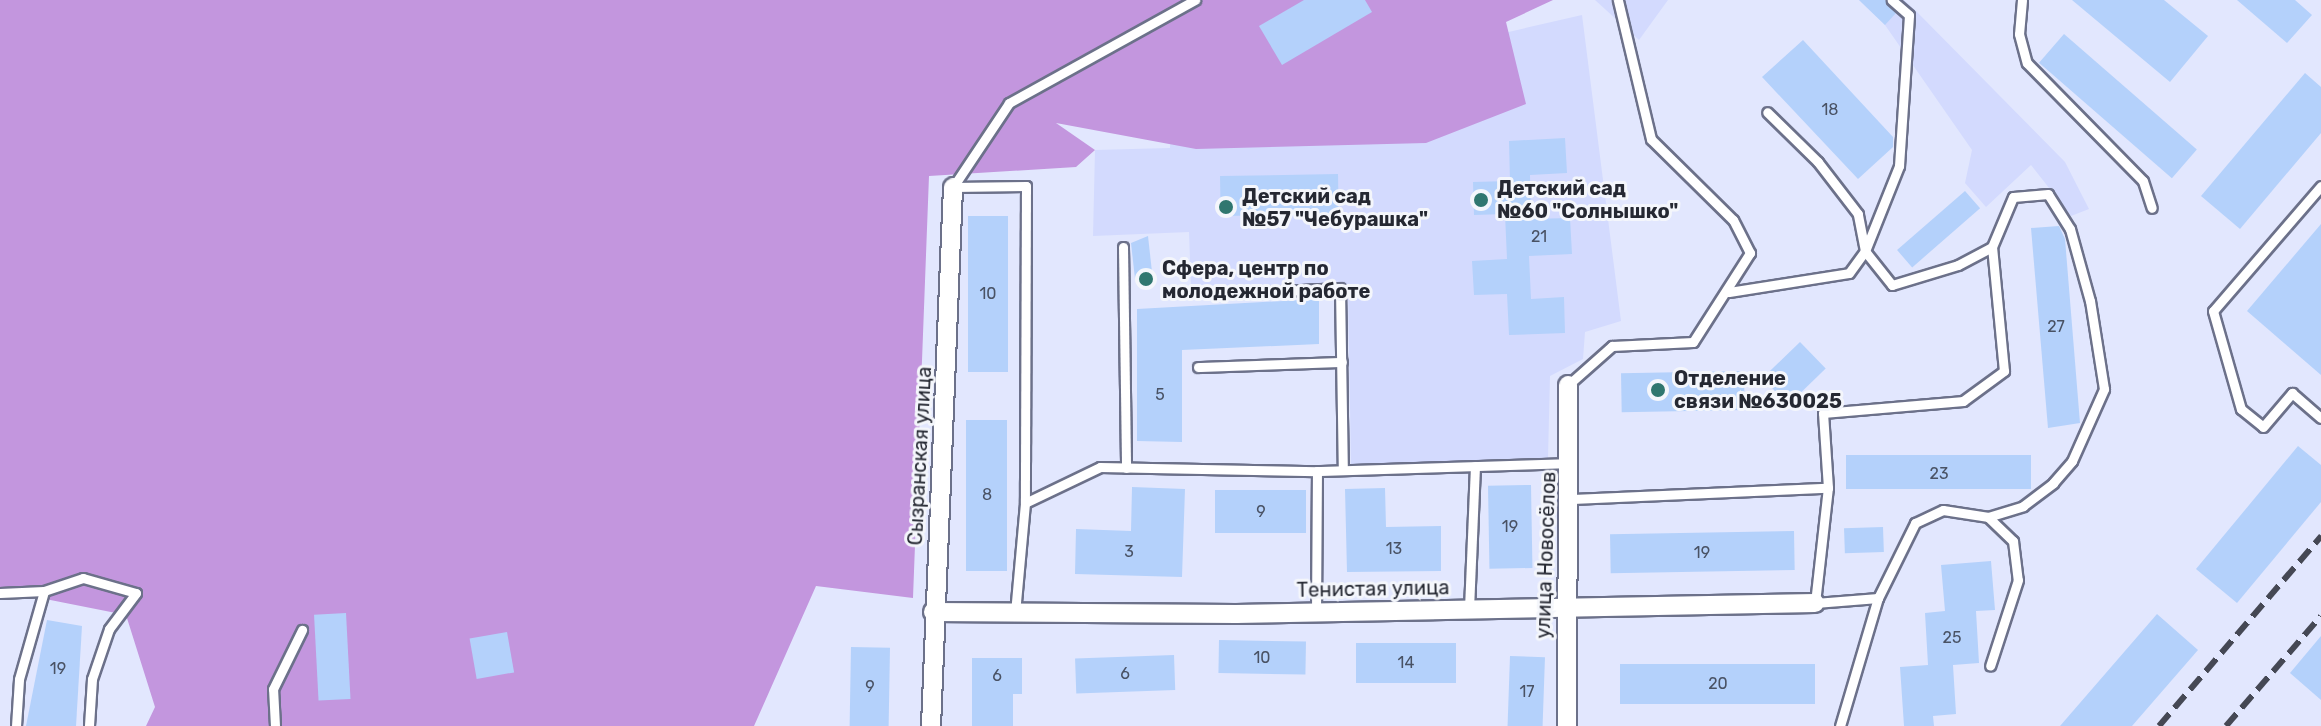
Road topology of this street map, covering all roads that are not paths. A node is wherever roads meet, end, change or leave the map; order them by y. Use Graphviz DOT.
graph roads {
  1 [pos="1195,0"];
  2 [pos="1618,0"];
  3 [pos="1892,0"];
  4 [pos="2022,0"];
  5 [pos="1767,112"];
  6 [pos="2321,186"];
  7 [pos="953,187"];
  8 [pos="2152,208"];
  9 [pos="1123,247"];
  10 [pos="1992,247"];
  11 [pos="1865,251"];
  12 [pos="1729,292"];
  13 [pos="1243,293"];
  14 [pos="1342,362"];
  15 [pos="1198,367"];
  16 [pos="1568,385"];
  17 [pos="2321,418"];
  18 [pos="1570,463"];
  19 [pos="1475,466"];
  20 [pos="1126,468"];
  21 [pos="1343,470"];
  22 [pos="1317,471"];
  23 [pos="1828,488"];
  24 [pos="1571,499"];
  25 [pos="1025,503"];
  26 [pos="1988,517"];
  27 [pos="44,591"];
  28 [pos="0,593"];
  29 [pos="1878,598"];
  30 [pos="1815,603"];
  31 [pos="1564,607"];
  32 [pos="1469,609"];
  33 [pos="933,612"];
  34 [pos="1316,612"];
  35 [pos="1015,613"];
  36 [pos="302,630"];
  37 [pos="1990,666"];
  38 [pos="16,726"];
  39 [pos="89,726"];
  40 [pos="275,726"];
  41 [pos="931,726"];
  42 [pos="1567,726"];
  43 [pos="1840,726"];
  1 -- 7 [label="lane"];
  2 -- 12 [label="lane"];
  3 -- 11 [label="lane"];
  4 -- 8 [label="lane"];
  5 -- 11 [label="lane"];
  6 -- 17 [label="lane"];
  7 -- 25 [label="lane"];
  7 -- 33 [label="street, Сызранская улица"];
  9 -- 20 [label="lane"];
  10 -- 11 [label="lane"];
  10 -- 23 [label="lane"];
  10 -- 26 [label="lane"];
  11 -- 12 [label="lane"];
  12 -- 16 [label="lane"];
  13 -- 14 [label="lane"];
  14 -- 15 [label="lane"];
  14 -- 21 [label="lane"];
  16 -- 18 [label="street, улица Новосёлов"];
  18 -- 19 [label="lane"];
  18 -- 24 [label="street, улица Новосёлов"];
  19 -- 21 [label="lane"];
  19 -- 32 [label="lane"];
  20 -- 22 [label="lane"];
  20 -- 25 [label="lane"];
  21 -- 22 [label="lane"];
  22 -- 34 [label="lane"];
  23 -- 24 [label="lane"];
  23 -- 30 [label="lane"];
  24 -- 31 [label="street, улица Новосёлов"];
  25 -- 35 [label="lane"];
  26 -- 29 [label="lane"];
  26 -- 37 [label="lane"];
  27 -- 28 [label="lane"];
  27 -- 38 [label="lane"];
  27 -- 39 [label="lane"];
  29 -- 30 [label="lane"];
  29 -- 43 [label="lane"];
  30 -- 31 [label="street, Тенистая улица"];
  31 -- 32 [label="street, Тенистая улица"];
  31 -- 42 [label="street, улица Новосёлов"];
  32 -- 34 [label="street, Тенистая улица"];
  33 -- 35 [label="street, Тенистая улица"];
  33 -- 41 [label="street, Сызранская улица"];
  34 -- 35 [label="street, Тенистая улица"];
  36 -- 40 [label="lane"];
}
